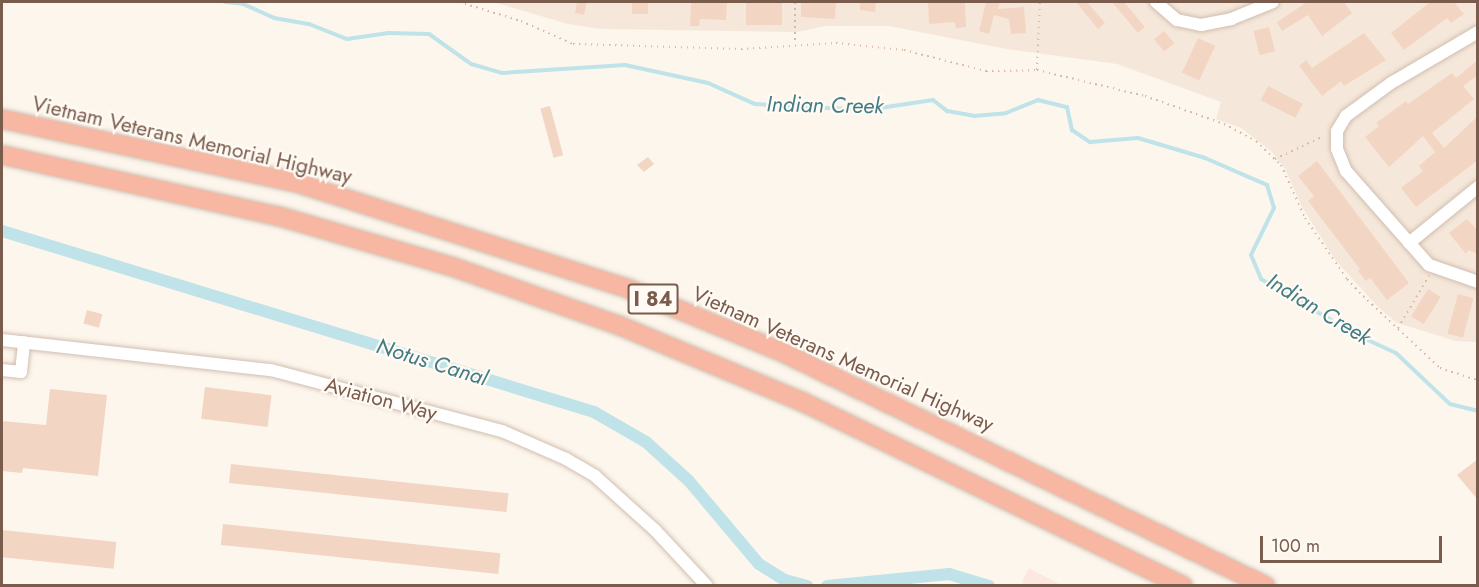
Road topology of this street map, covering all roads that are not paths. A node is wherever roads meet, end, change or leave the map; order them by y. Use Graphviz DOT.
graph roads {
  1 [pos="1156,2"];
  2 [pos="1273,2"];
  3 [pos="1478,32"];
  4 [pos="2,119"];
  5 [pos="2,155"];
  6 [pos="1478,187"];
  7 [pos="1409,243"];
  8 [pos="1478,282"];
  9 [pos="2,340"];
  10 [pos="24,342"];
  11 [pos="2,370"];
  12 [pos="707,585"];
  13 [pos="1183,585"];
  14 [pos="1266,585"];
  1 -- 2 [label="street"];
  3 -- 7 [label="street"];
  4 -- 14 [label="highway, Vietnam Veterans Memorial Highway / I 84"];
  5 -- 13 [label="highway, I 84"];
  6 -- 7 [label="street"];
  7 -- 8 [label="street"];
  9 -- 10 [label="street, Aviation Way"];
  10 -- 11 [label="street"];
  10 -- 12 [label="street, Aviation Way"];
}
